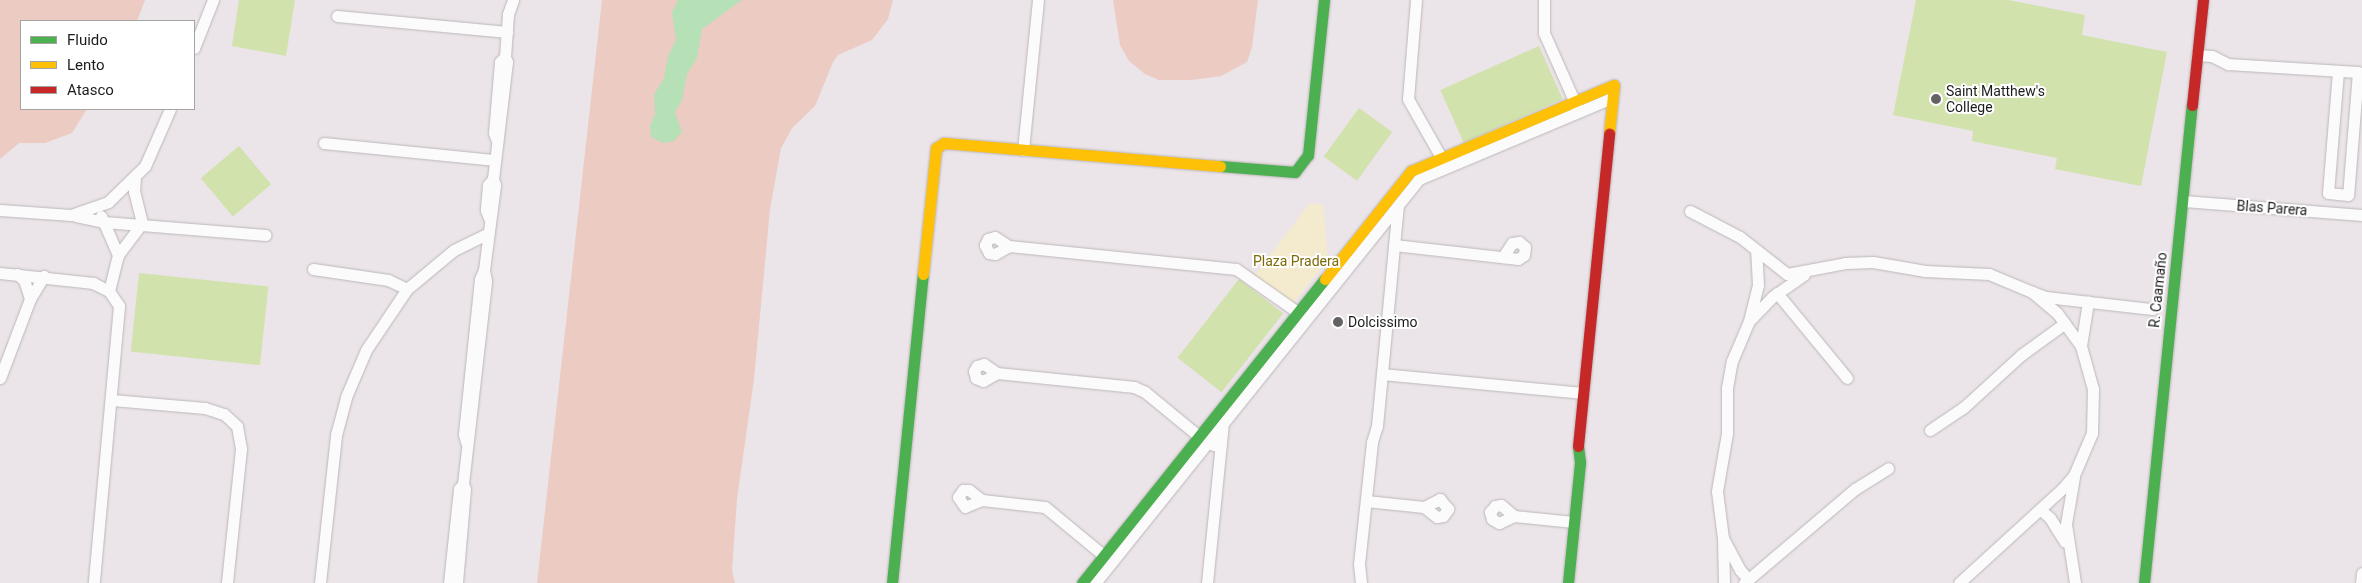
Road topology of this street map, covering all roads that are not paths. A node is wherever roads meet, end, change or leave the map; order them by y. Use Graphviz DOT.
graph roads {
  1 [pos="213,0"];
  2 [pos="506,0"];
  3 [pos="513,0"];
  4 [pos="1038,0"];
  5 [pos="1324,0"];
  6 [pos="1416,0"];
  7 [pos="1544,0"];
  8 [pos="2203,0"];
  9 [pos="508,14"];
  10 [pos="337,16"];
  11 [pos="507,32"];
  12 [pos="195,45"];
  13 [pos="2197,55"];
  14 [pos="2338,72"];
  15 [pos="1612,98"];
  16 [pos="1577,106"];
  17 [pos="170,110"];
  18 [pos="324,143"];
  19 [pos="1024,150"];
  20 [pos="495,160"];
  21 [pos="1443,161"];
  22 [pos="135,178"];
  23 [pos="1399,186"];
  24 [pos="2183,201"];
  25 [pos="1398,204"];
  26 [pos="98,207"];
  27 [pos="0,210"];
  28 [pos="1690,211"];
  29 [pos="71,215"];
  30 [pos="2362,215"];
  31 [pos="1378,221"];
  32 [pos="104,222"];
  33 [pos="142,223"];
  34 [pos="1396,230"];
  35 [pos="487,234"];
  36 [pos="265,235"];
  37 [pos="1009,246"];
  38 [pos="1394,246"];
  39 [pos="1756,250"];
  40 [pos="118,255"];
  41 [pos="1503,257"];
  42 [pos="313,269"];
  43 [pos="1812,271"];
  44 [pos="1776,272"];
  45 [pos="0,273"];
  46 [pos="17,274"];
  47 [pos="44,276"];
  48 [pos="1758,285"];
  49 [pos="407,289"];
  50 [pos="109,291"];
  51 [pos="2032,292"];
  52 [pos="1777,293"];
  53 [pos="30,299"];
  54 [pos="2068,300"];
  55 [pos="2088,302"];
  56 [pos="2152,309"];
  57 [pos="1303,315"];
  58 [pos="1749,321"];
  59 [pos="2064,322"];
  60 [pos="2084,324"];
  61 [pos="2081,346"];
  62 [pos="997,373"];
  63 [pos="1382,374"];
  64 [pos="0,378"];
  65 [pos="1847,378"];
  66 [pos="1583,393"];
  67 [pos="112,400"];
  68 [pos="1225,404"];
  69 [pos="1223,423"];
  70 [pos="1930,430"];
  71 [pos="1203,440"];
  72 [pos="1220,447"];
  73 [pos="1888,468"];
  74 [pos="2074,476"];
  75 [pos="2053,499"];
  76 [pos="982,500"];
  77 [pos="1369,501"];
  78 [pos="2068,506"];
  79 [pos="1424,507"];
  80 [pos="2041,510"];
  81 [pos="1514,516"];
  82 [pos="2066,519"];
  83 [pos="1570,521"];
  84 [pos="2053,521"];
  85 [pos="1724,538"];
  86 [pos="2068,548"];
  87 [pos="456,555"];
  88 [pos="1108,559"];
  89 [pos="1740,570"];
  90 [pos="2362,573"];
  91 [pos="1725,577"];
  92 [pos="1361,579"];
  93 [pos="1746,581"];
  94 [pos="94,583"];
  95 [pos="227,583"];
  96 [pos="320,583"];
  97 [pos="449,583"];
  98 [pos="457,583"];
  99 [pos="892,583"];
  100 [pos="1082,583"];
  101 [pos="1095,583"];
  102 [pos="1207,583"];
  103 [pos="1561,583"];
  104 [pos="1568,583"];
  105 [pos="1959,583"];
  106 [pos="2075,583"];
  107 [pos="2144,583"];
  108 [pos="2361,583"];
  1 -- 12 [label="street"];
  2 -- 9 [label="street"];
  3 -- 9 [label="street"];
  4 -- 19 [label="street"];
  5 -- 19 [label="street"];
  6 -- 21 [label="street"];
  7 -- 16 [label="street"];
  8 -- 13 [label="street, R. Caamaño"];
  9 -- 11 [label="street"];
  10 -- 11 [label="street"];
  11 -- 20 [label="street"];
  13 -- 14 [label="street"];
  13 -- 24 [label="street, R. Caamaño"];
  14 -- 14 [label="street"];
  15 -- 16 [label="street"];
  15 -- 16 [label="street"];
  15 -- 66 [label="street"];
  16 -- 21 [label="street"];
  17 -- 22 [label="street"];
  18 -- 20 [label="street"];
  19 -- 99 [label="street"];
  20 -- 35 [label="street"];
  21 -- 23 [label="street"];
  21 -- 25 [label="street"];
  22 -- 26 [label="street"];
  22 -- 33 [label="street"];
  23 -- 25 [label="street"];
  23 -- 31 [label="street"];
  24 -- 30 [label="street, Blas Parera"];
  24 -- 107 [label="street, R. Caamaño"];
  25 -- 31 [label="street"];
  25 -- 34 [label="street"];
  26 -- 29 [label="street"];
  26 -- 32 [label="street"];
  27 -- 29 [label="street"];
  28 -- 39 [label="street"];
  29 -- 32 [label="street"];
  31 -- 34 [label="street"];
  31 -- 57 [label="street"];
  32 -- 33 [label="street"];
  32 -- 40 [label="street"];
  33 -- 36 [label="street"];
  33 -- 40 [label="street"];
  34 -- 38 [label="street"];
  35 -- 49 [label="street"];
  35 -- 87 [label="street"];
  37 -- 57 [label="street"];
  38 -- 41 [label="street"];
  38 -- 63 [label="street"];
  39 -- 44 [label="street"];
  39 -- 48 [label="street"];
  40 -- 50 [label="street"];
  42 -- 49 [label="street"];
  43 -- 44 [label="street"];
  43 -- 51 [label="street"];
  43 -- 52 [label="street"];
  44 -- 48 [label="street"];
  44 -- 52 [label="street"];
  45 -- 46 [label="street"];
  46 -- 47 [label="street"];
  46 -- 53 [label="street"];
  47 -- 50 [label="street"];
  47 -- 53 [label="street"];
  48 -- 52 [label="street"];
  48 -- 58 [label="street"];
  49 -- 96 [label="street"];
  50 -- 67 [label="street"];
  51 -- 54 [label="street"];
  51 -- 59 [label="street"];
  52 -- 58 [label="street"];
  52 -- 65 [label="street"];
  53 -- 64 [label="street"];
  54 -- 55 [label="street"];
  54 -- 59 [label="street"];
  55 -- 56 [label="street"];
  55 -- 60 [label="street"];
  57 -- 68 [label="street"];
  57 -- 69 [label="street"];
  58 -- 85 [label="street"];
  59 -- 60 [label="street"];
  59 -- 61 [label="street"];
  59 -- 70 [label="street"];
  60 -- 61 [label="street"];
  61 -- 74 [label="street"];
  62 -- 71 [label="street"];
  63 -- 66 [label="street"];
  63 -- 77 [label="street"];
  66 -- 83 [label="street"];
  67 -- 94 [label="street"];
  67 -- 95 [label="street"];
  68 -- 69 [label="street"];
  68 -- 71 [label="street"];
  69 -- 71 [label="street"];
  69 -- 72 [label="street"];
  71 -- 72 [label="street"];
  71 -- 88 [label="street"];
  72 -- 102 [label="street"];
  73 -- 93 [label="street"];
  74 -- 75 [label="street"];
  74 -- 78 [label="street"];
  75 -- 78 [label="street"];
  75 -- 80 [label="street"];
  76 -- 88 [label="street"];
  77 -- 79 [label="street"];
  77 -- 92 [label="street"];
  78 -- 82 [label="street"];
  80 -- 84 [label="street"];
  80 -- 105 [label="street"];
  81 -- 83 [label="street"];
  82 -- 84 [label="street"];
  82 -- 86 [label="street"];
  83 -- 103 [label="street"];
  83 -- 104 [label="street"];
  84 -- 86 [label="street"];
  85 -- 89 [label="street"];
  85 -- 91 [label="street"];
  86 -- 106 [label="street"];
  87 -- 97 [label="street"];
  87 -- 98 [label="street"];
  88 -- 100 [label="street"];
  88 -- 101 [label="street"];
  89 -- 91 [label="street"];
  89 -- 93 [label="street"];
  90 -- 108 [label="street"];
}
